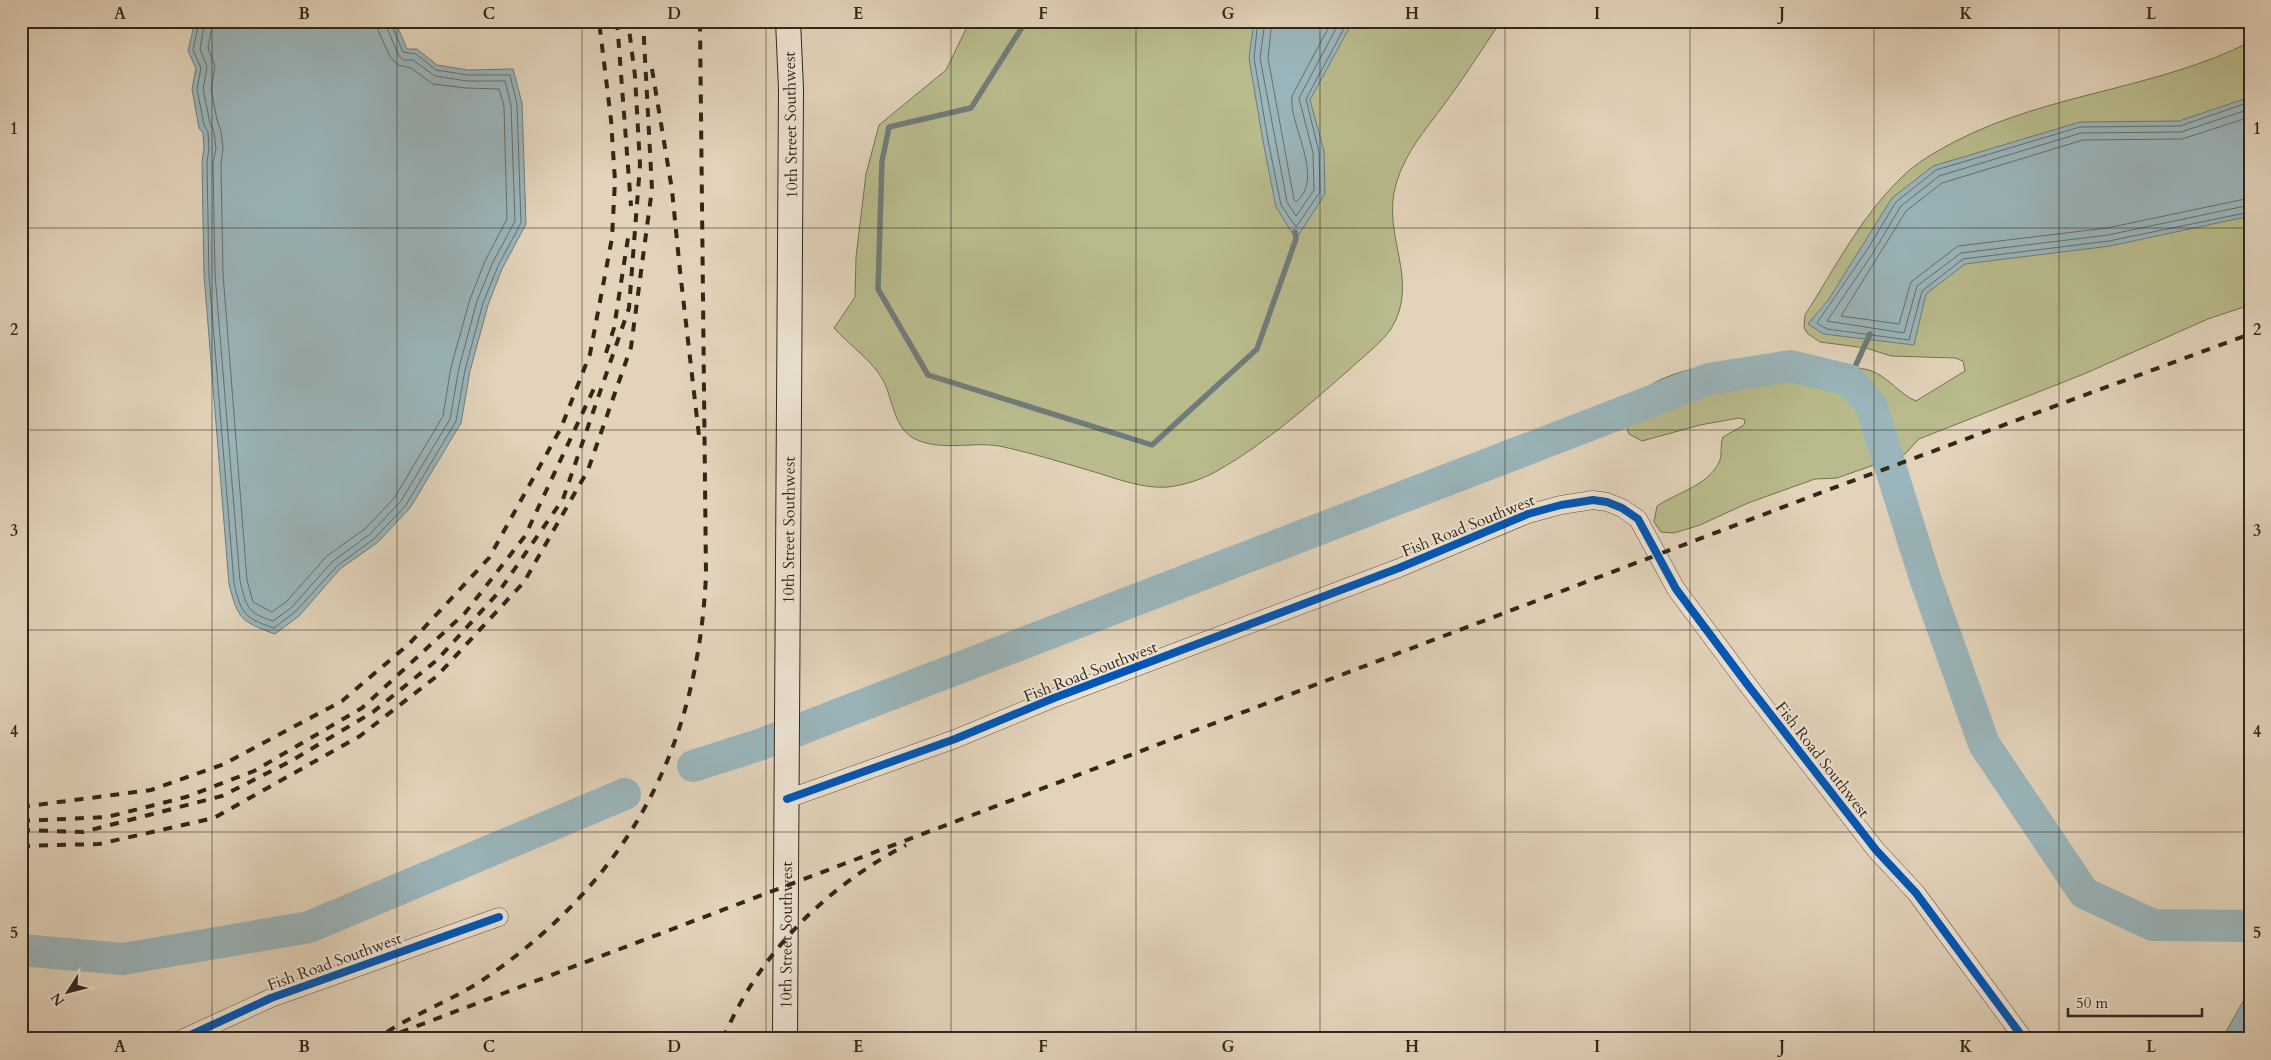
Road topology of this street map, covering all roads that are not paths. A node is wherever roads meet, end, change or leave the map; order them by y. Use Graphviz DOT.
graph roads {
  1 [pos="788,21"];
  2 [pos="787,799"];
  3 [pos="499,917"];
  4 [pos="182,1039"];
  5 [pos="785,1039"];
  6 [pos="2024,1039"];
  1 -- 2 [label="main road, 10th Street Southwest"];
  2 -- 5 [label="main road, 10th Street Southwest"];
  2 -- 6 [label="street, Fish Road Southwest"];
  3 -- 4 [label="street, Fish Road Southwest"];
}
